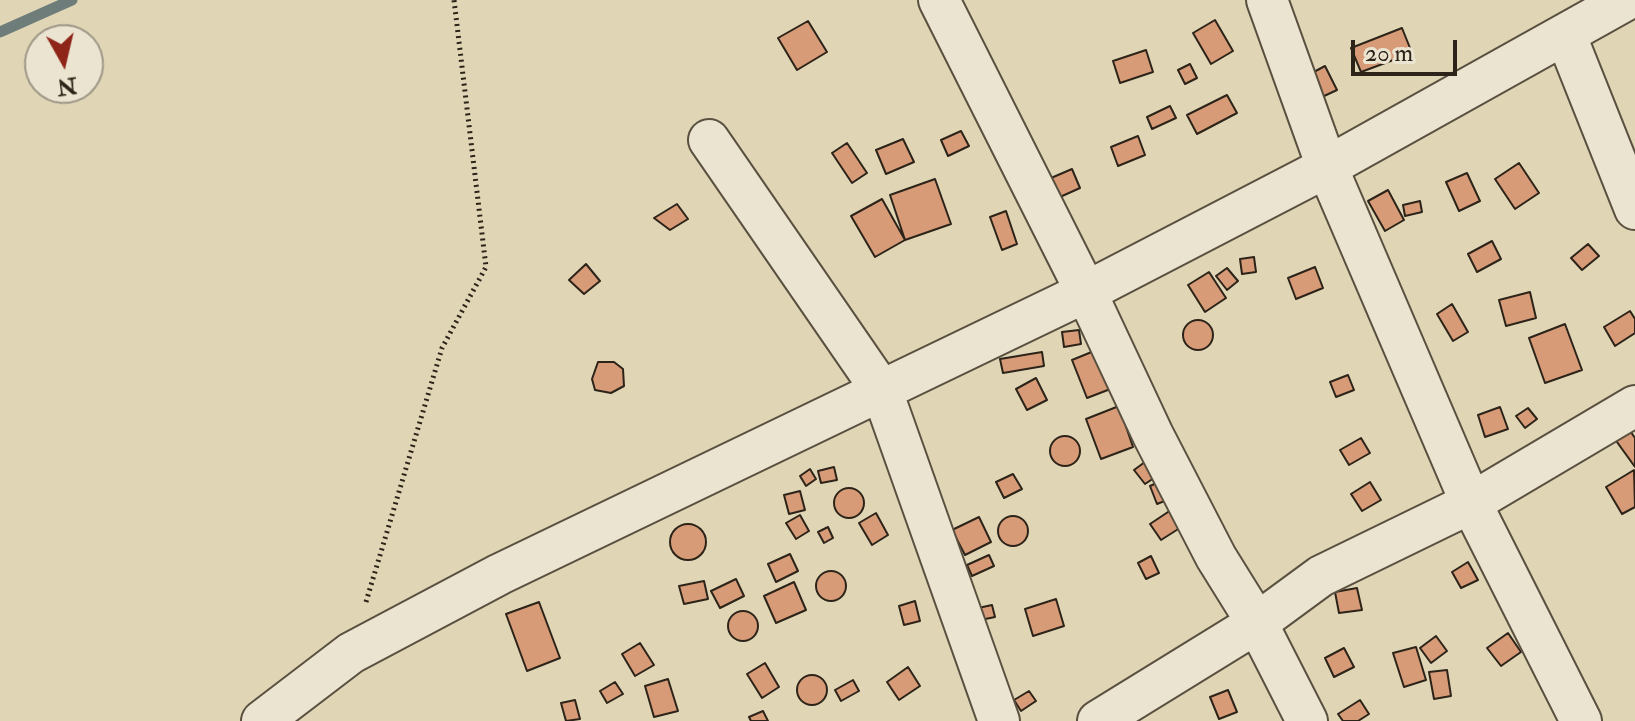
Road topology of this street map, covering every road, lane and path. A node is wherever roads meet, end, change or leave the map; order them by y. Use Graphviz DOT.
graph roads {
  1 [pos="454,0"];
  2 [pos="939,0"];
  3 [pos="1267,0"];
  4 [pos="1626,0"];
  5 [pos="1566,36"];
  6 [pos="709,140"];
  7 [pos="1327,167"];
  8 [pos="1635,209"];
  9 [pos="1086,292"];
  10 [pos="882,391"];
  11 [pos="1635,406"];
  12 [pos="1471,503"];
  13 [pos="1257,623"];
  14 [pos="351,653"];
  15 [pos="262,721"];
  16 [pos="999,721"];
  17 [pos="1098,721"];
  18 [pos="1307,721"];
  19 [pos="1581,721"];
  1 -- 14 [label="path"];
  2 -- 9 [label="street"];
  3 -- 7 [label="street"];
  4 -- 5 [label="street"];
  5 -- 7 [label="street"];
  5 -- 8 [label="street"];
  6 -- 10 [label="street"];
  7 -- 9 [label="street"];
  7 -- 12 [label="street"];
  9 -- 10 [label="street"];
  9 -- 13 [label="street"];
  10 -- 14 [label="street"];
  10 -- 16 [label="street"];
  11 -- 12 [label="street"];
  12 -- 13 [label="street"];
  12 -- 19 [label="street"];
  13 -- 17 [label="street"];
  13 -- 18 [label="street"];
  14 -- 15 [label="street"];
}
